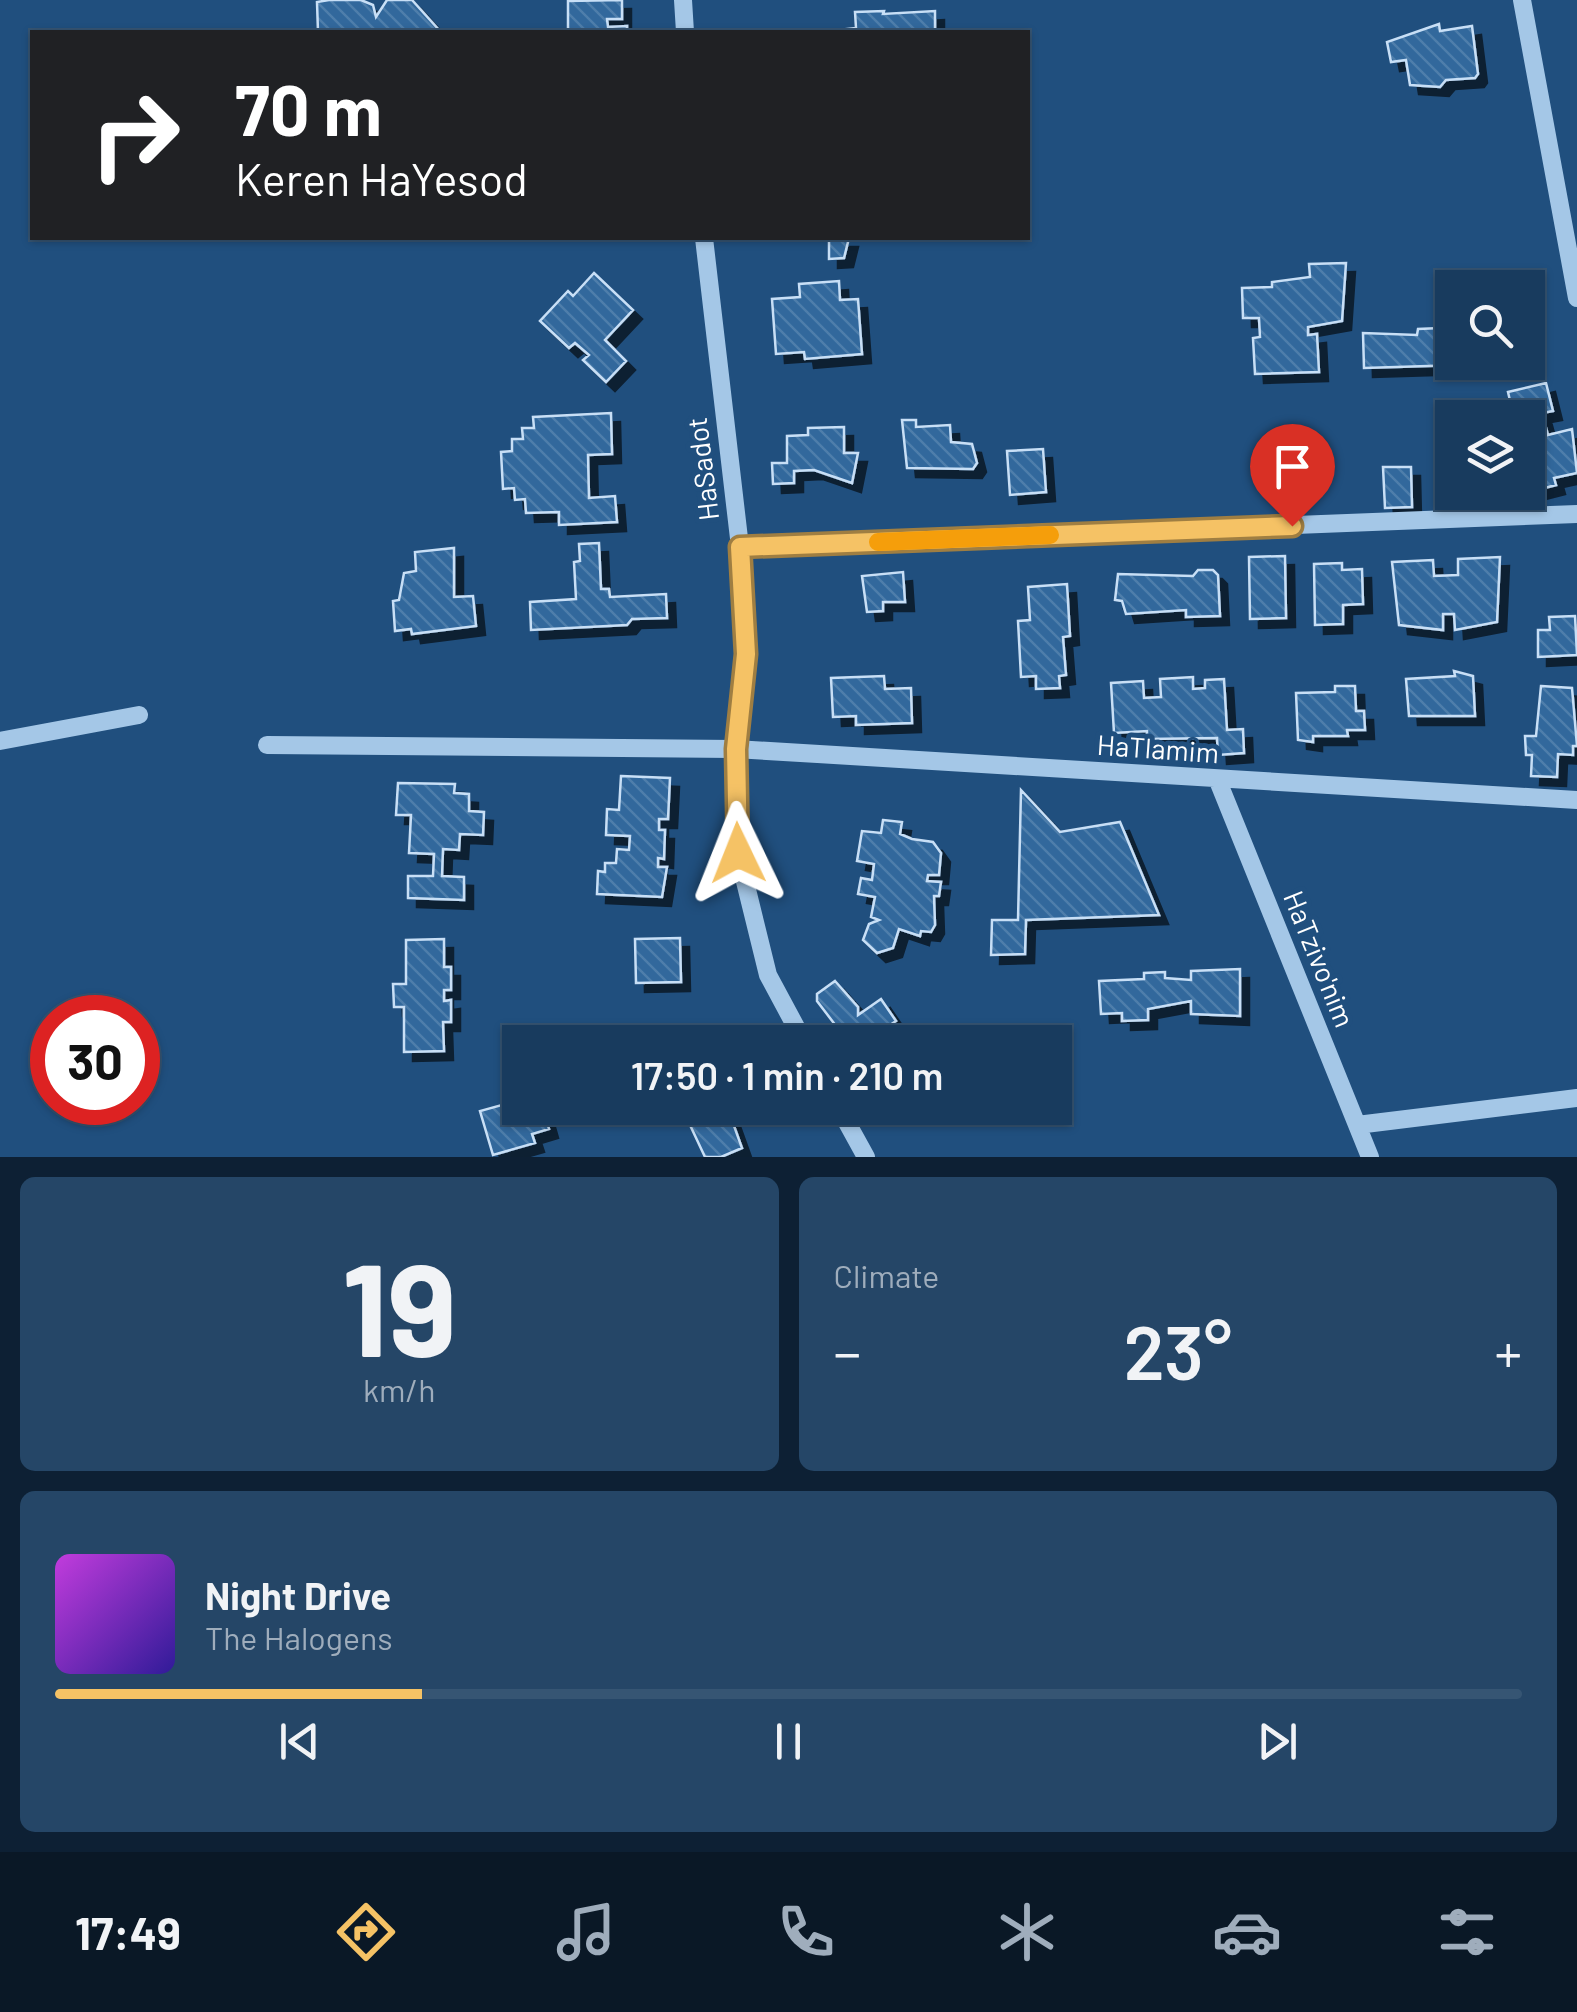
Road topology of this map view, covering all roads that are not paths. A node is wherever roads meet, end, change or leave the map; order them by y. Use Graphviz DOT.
graph roads {
  1 [pos="684,0"];
  2 [pos="1522,0"];
  3 [pos="684,30"];
  4 [pos="704,240"];
  5 [pos="1577,298"];
  6 [pos="1577,514"];
  7 [pos="740,547"];
  8 [pos="138,715"];
  9 [pos="0,741"];
  10 [pos="267,745"];
  11 [pos="736,749"];
  12 [pos="1218,781"];
  13 [pos="1577,800"];
  14 [pos="795,1025"];
  15 [pos="1577,1098"];
  16 [pos="848,1125"];
  17 [pos="1356,1125"];
  18 [pos="866,1157"];
  19 [pos="1370,1157"];
  1 -- 3 [label="street"];
  2 -- 5 [label="street"];
  4 -- 7 [label="street, HaSadot"];
  6 -- 7 [label="street"];
  7 -- 11 [label="street, HaSadot"];
  8 -- 9 [label="street"];
  10 -- 11 [label="street, HaTlamim"];
  11 -- 12 [label="street, HaTlamim"];
  11 -- 14 [label="street, HaSadot"];
  12 -- 13 [label="street, HaTlamim"];
  12 -- 17 [label="street, HaTzivo'nim"];
  15 -- 17 [label="street"];
  16 -- 18 [label="street"];
  17 -- 19 [label="street, HaTzivo'nim"];
}
